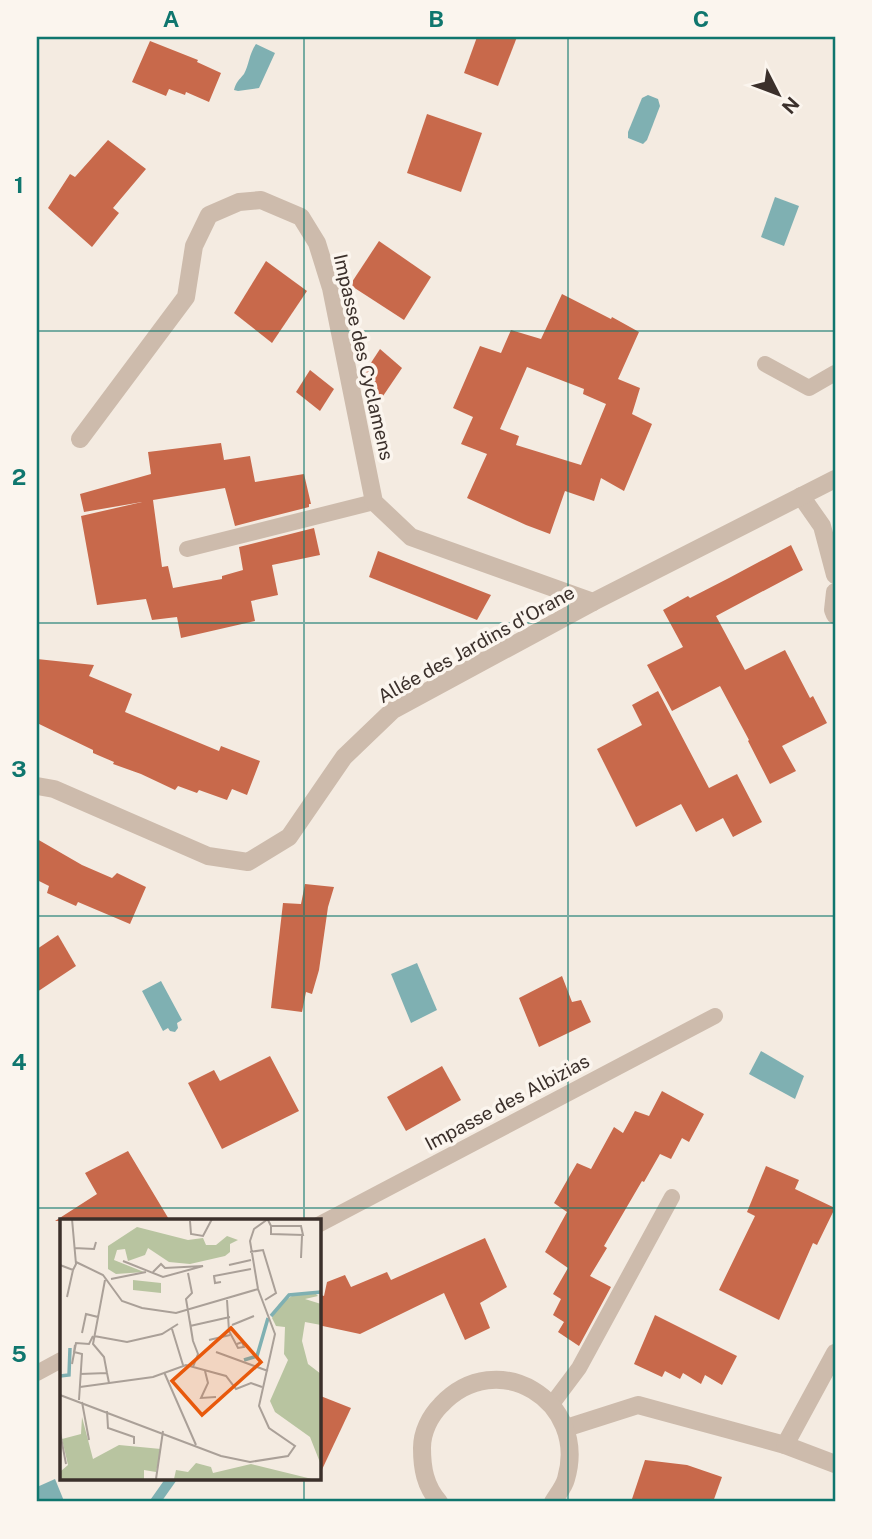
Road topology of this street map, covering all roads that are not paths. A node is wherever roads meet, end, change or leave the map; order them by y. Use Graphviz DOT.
graph roads {
  1 [pos="765,363"];
  2 [pos="835,373"];
  3 [pos="80,439"];
  4 [pos="835,479"];
  5 [pos="801,496"];
  6 [pos="374,502"];
  7 [pos="187,549"];
  8 [pos="835,575"];
  9 [pos="835,592"];
  10 [pos="593,603"];
  11 [pos="835,615"];
  12 [pos="37,786"];
  13 [pos="715,1016"];
  14 [pos="672,1197"];
  15 [pos="320,1224"];
  16 [pos="835,1353"];
  17 [pos="60,1361"];
  18 [pos="37,1373"];
  19 [pos="552,1404"];
  20 [pos="566,1428"];
  21 [pos="785,1445"];
  22 [pos="835,1464"];
  23 [pos="439,1502"];
  24 [pos="553,1502"];
  1 -- 2 [label="lane"];
  3 -- 6 [label="street, Impasse des Cyclamens"];
  4 -- 5 [label="street, Allée des Jardins d'Orane"];
  5 -- 8 [label="street"];
  5 -- 10 [label="street, Allée des Jardins d'Orane"];
  6 -- 7 [label="lane"];
  6 -- 10 [label="street"];
  9 -- 11 [label="street"];
  10 -- 12 [label="street, Allée des Jardins d'Orane"];
  13 -- 15 [label="lane, Impasse des Albizias"];
  14 -- 19 [label="lane"];
  16 -- 21 [label="street"];
  17 -- 18 [label="lane"];
  19 -- 20 [label="street"];
  19 -- 23 [label="street"];
  20 -- 21 [label="street"];
  20 -- 24 [label="street"];
  21 -- 22 [label="street"];
}
